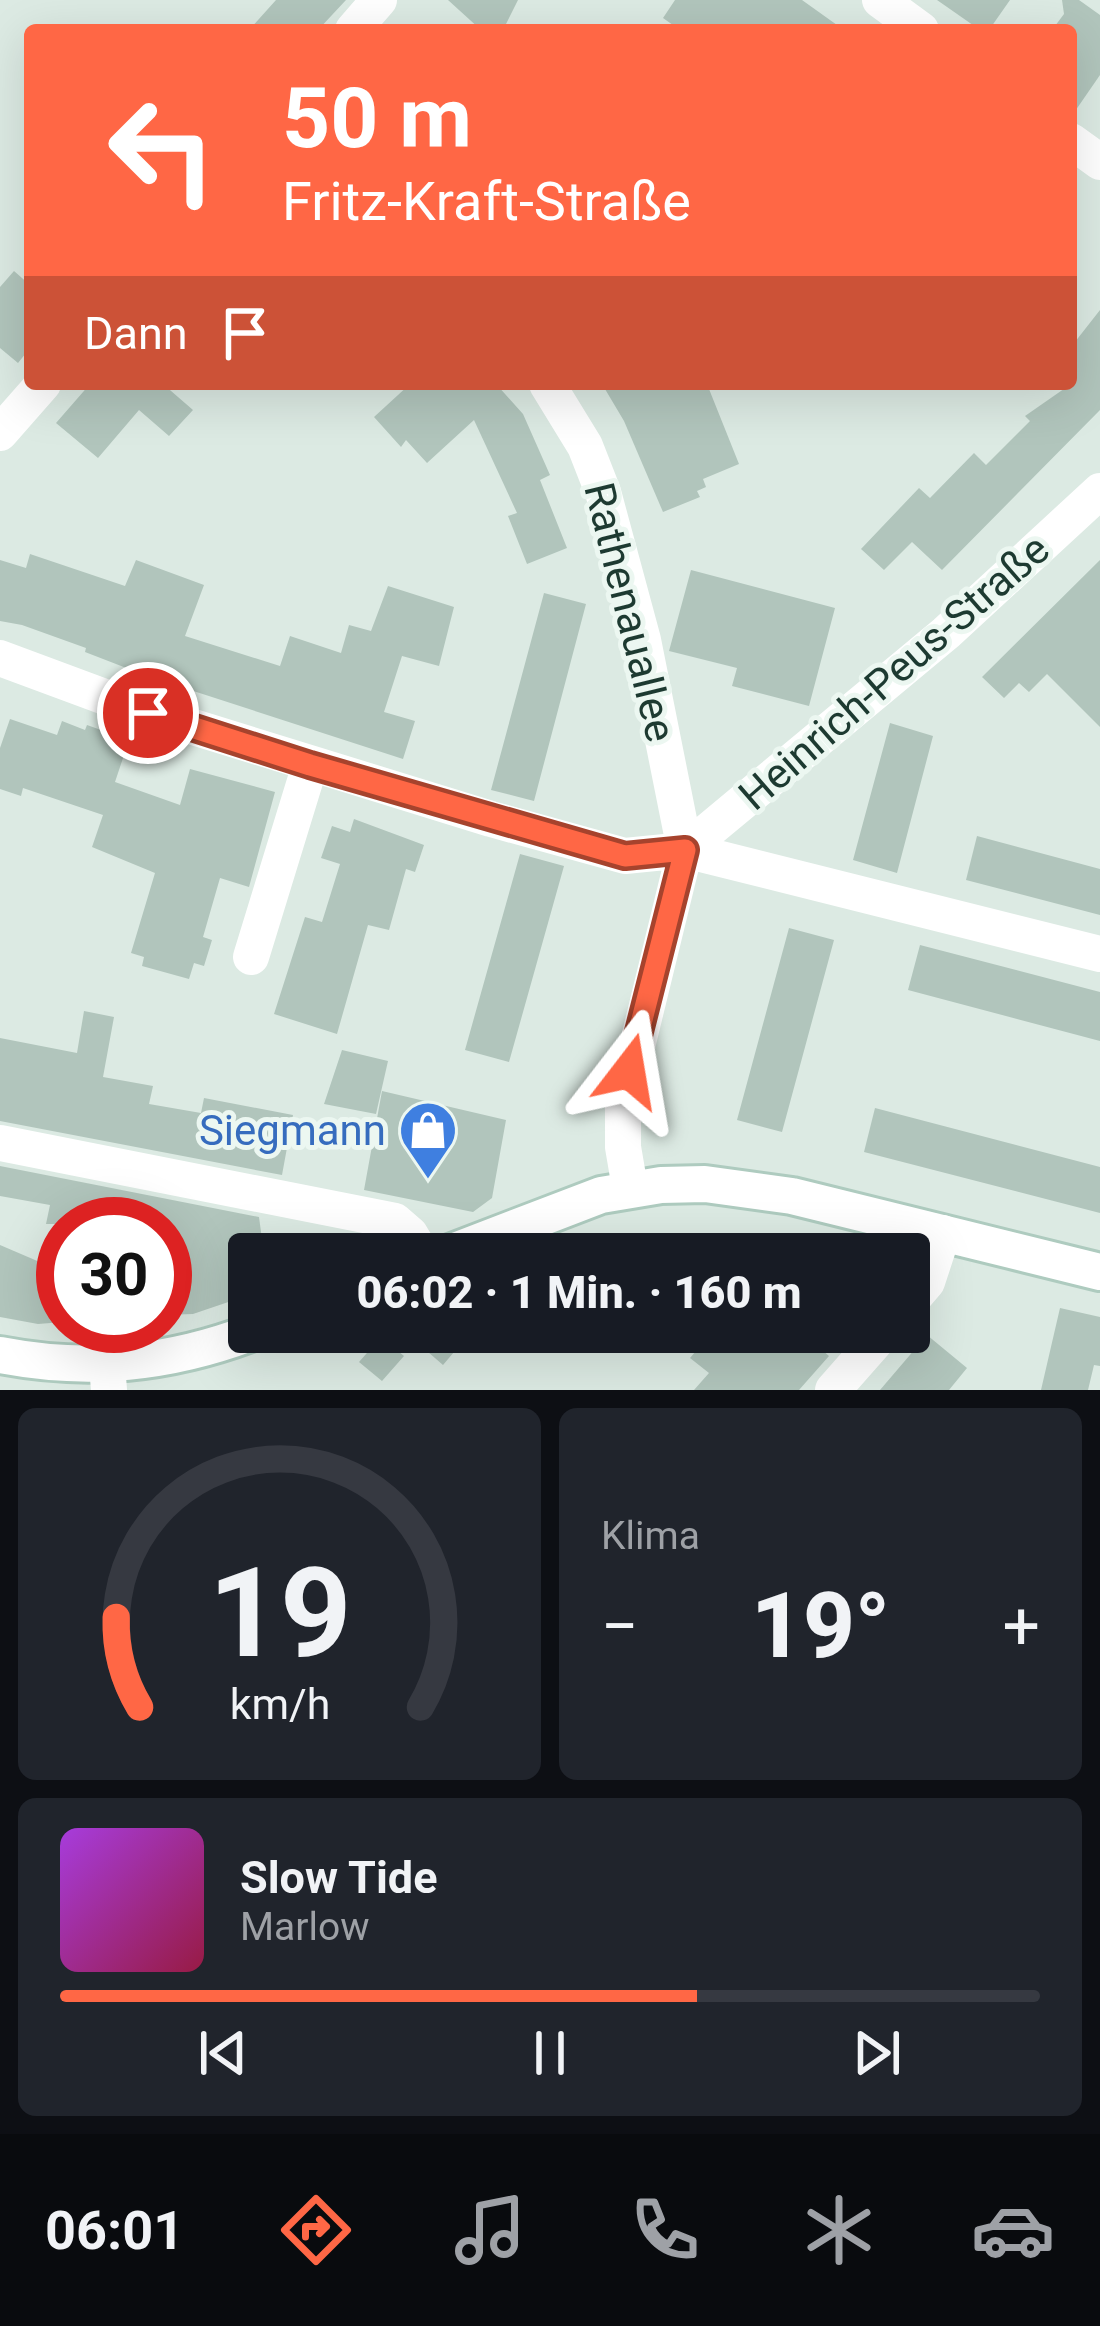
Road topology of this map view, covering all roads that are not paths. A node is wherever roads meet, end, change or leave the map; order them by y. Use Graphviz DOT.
graph roads {
  1 [pos="379,0"];
  2 [pos="880,0"];
  3 [pos="358,24"];
  4 [pos="913,24"];
  5 [pos="39,390"];
  6 [pos="552,390"];
  7 [pos="0,433"];
  8 [pos="1100,491"];
  9 [pos="0,658"];
  10 [pos="310,765"];
  11 [pos="685,850"];
  12 [pos="1100,954"];
  13 [pos="251,956"];
  14 [pos="0,1143"];
  15 [pos="630,1188"];
  16 [pos="409,1233"];
  17 [pos="499,1233"];
  18 [pos="943,1233"];
  19 [pos="1100,1272"];
  20 [pos="930,1273"];
  21 [pos="228,1340"];
  22 [pos="866,1353"];
  23 [pos="0,1355"];
  24 [pos="108,1378"];
  25 [pos="833,1390"];
  1 -- 3 [label="street"];
  2 -- 4 [label="street"];
  5 -- 7 [label="street"];
  6 -- 11 [label="street, Rathenauallee"];
  8 -- 11 [label="street, Heinrich-Peus-Straße"];
  9 -- 10 [label="street"];
  10 -- 11 [label="street"];
  10 -- 13 [label="street"];
  11 -- 12 [label="street"];
  11 -- 15 [label="street"];
  14 -- 16 [label="street"];
  15 -- 17 [label="street"];
  15 -- 18 [label="street"];
  18 -- 19 [label="street"];
  18 -- 20 [label="street"];
  21 -- 24 [label="street"];
  22 -- 25 [label="street"];
  23 -- 24 [label="street"];
}
